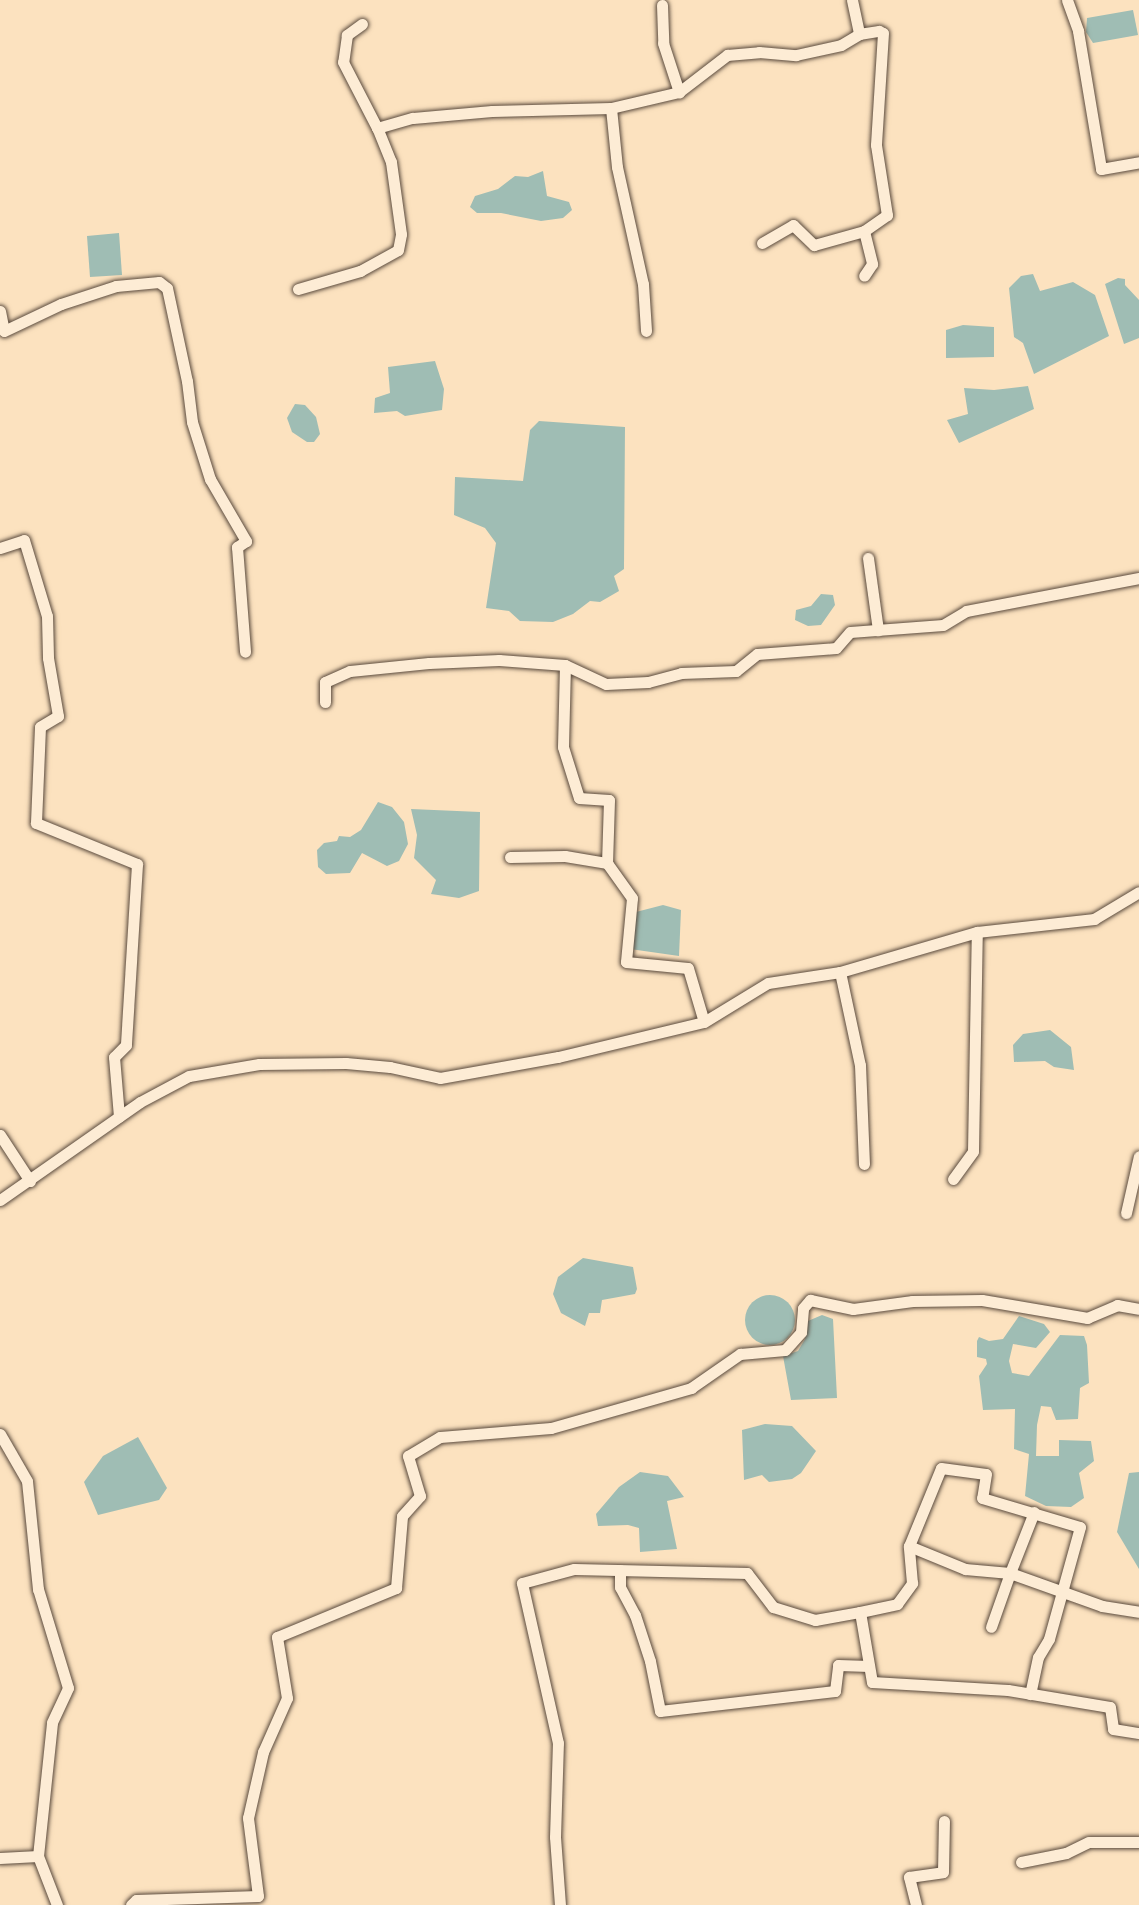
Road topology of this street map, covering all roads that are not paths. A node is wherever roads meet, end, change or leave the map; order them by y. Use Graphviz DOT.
graph roads {
  1 [pos="852,0"];
  2 [pos="1067,0"];
  3 [pos="662,5"];
  4 [pos="362,24"];
  5 [pos="859,34"];
  6 [pos="679,92"];
  7 [pos="611,108"];
  8 [pos="377,128"];
  9 [pos="1139,162"];
  10 [pos="864,231"];
  11 [pos="762,243"];
  12 [pos="864,276"];
  13 [pos="298,289"];
  14 [pos="0,311"];
  15 [pos="646,331"];
  16 [pos="0,548"];
  17 [pos="868,558"];
  18 [pos="1139,578"];
  19 [pos="878,630"];
  20 [pos="245,652"];
  21 [pos="565,665"];
  22 [pos="325,702"];
  23 [pos="510,857"];
  24 [pos="607,863"];
  25 [pos="1139,892"];
  26 [pos="977,932"];
  27 [pos="840,972"];
  28 [pos="704,1022"];
  29 [pos="119,1117"];
  30 [pos="0,1135"];
  31 [pos="1139,1156"];
  32 [pos="864,1164"];
  33 [pos="953,1179"];
  34 [pos="30,1181"];
  35 [pos="0,1200"];
  36 [pos="1126,1213"];
  37 [pos="1139,1309"];
  38 [pos="0,1434"];
  39 [pos="1034,1512"];
  40 [pos="909,1546"];
  41 [pos="620,1570"];
  42 [pos="1010,1573"];
  43 [pos="1061,1589"];
  44 [pos="860,1612"];
  45 [pos="1139,1612"];
  46 [pos="991,1627"];
  47 [pos="869,1666"];
  48 [pos="1030,1694"];
  49 [pos="1139,1733"];
  50 [pos="944,1821"];
  51 [pos="1139,1842"];
  52 [pos="38,1856"];
  53 [pos="0,1858"];
  54 [pos="1021,1862"];
  55 [pos="259,1900"];
  56 [pos="57,1905"];
  57 [pos="131,1905"];
  58 [pos="560,1905"];
  59 [pos="916,1905"];
  1 -- 5 [label="street"];
  2 -- 9 [label="street"];
  3 -- 6 [label="street"];
  4 -- 8 [label="street"];
  5 -- 6 [label="street"];
  5 -- 10 [label="street"];
  6 -- 7 [label="street"];
  7 -- 8 [label="street"];
  7 -- 15 [label="street"];
  8 -- 13 [label="street"];
  10 -- 11 [label="street"];
  10 -- 12 [label="street"];
  14 -- 20 [label="street"];
  16 -- 29 [label="street"];
  17 -- 19 [label="street"];
  18 -- 19 [label="street"];
  19 -- 21 [label="street"];
  21 -- 22 [label="street"];
  21 -- 24 [label="street"];
  23 -- 24 [label="street"];
  24 -- 28 [label="street"];
  25 -- 26 [label="street"];
  26 -- 27 [label="street"];
  26 -- 33 [label="street"];
  27 -- 28 [label="street"];
  27 -- 32 [label="street"];
  28 -- 29 [label="street"];
  29 -- 34 [label="street"];
  30 -- 34 [label="street"];
  31 -- 36 [label="street"];
  34 -- 35 [label="street"];
  37 -- 55 [label="street"];
  38 -- 52 [label="street"];
  39 -- 40 [label="street"];
  39 -- 42 [label="street"];
  39 -- 43 [label="street"];
  40 -- 42 [label="street"];
  40 -- 44 [label="street"];
  41 -- 44 [label="street"];
  41 -- 47 [label="street"];
  41 -- 58 [label="street"];
  42 -- 43 [label="street"];
  42 -- 46 [label="street"];
  43 -- 45 [label="street"];
  43 -- 48 [label="street"];
  44 -- 47 [label="street"];
  47 -- 48 [label="street"];
  48 -- 49 [label="street"];
  50 -- 59 [label="street"];
  51 -- 54 [label="street"];
  52 -- 53 [label="street"];
  52 -- 56 [label="street"];
  55 -- 57 [label="street"];
}
